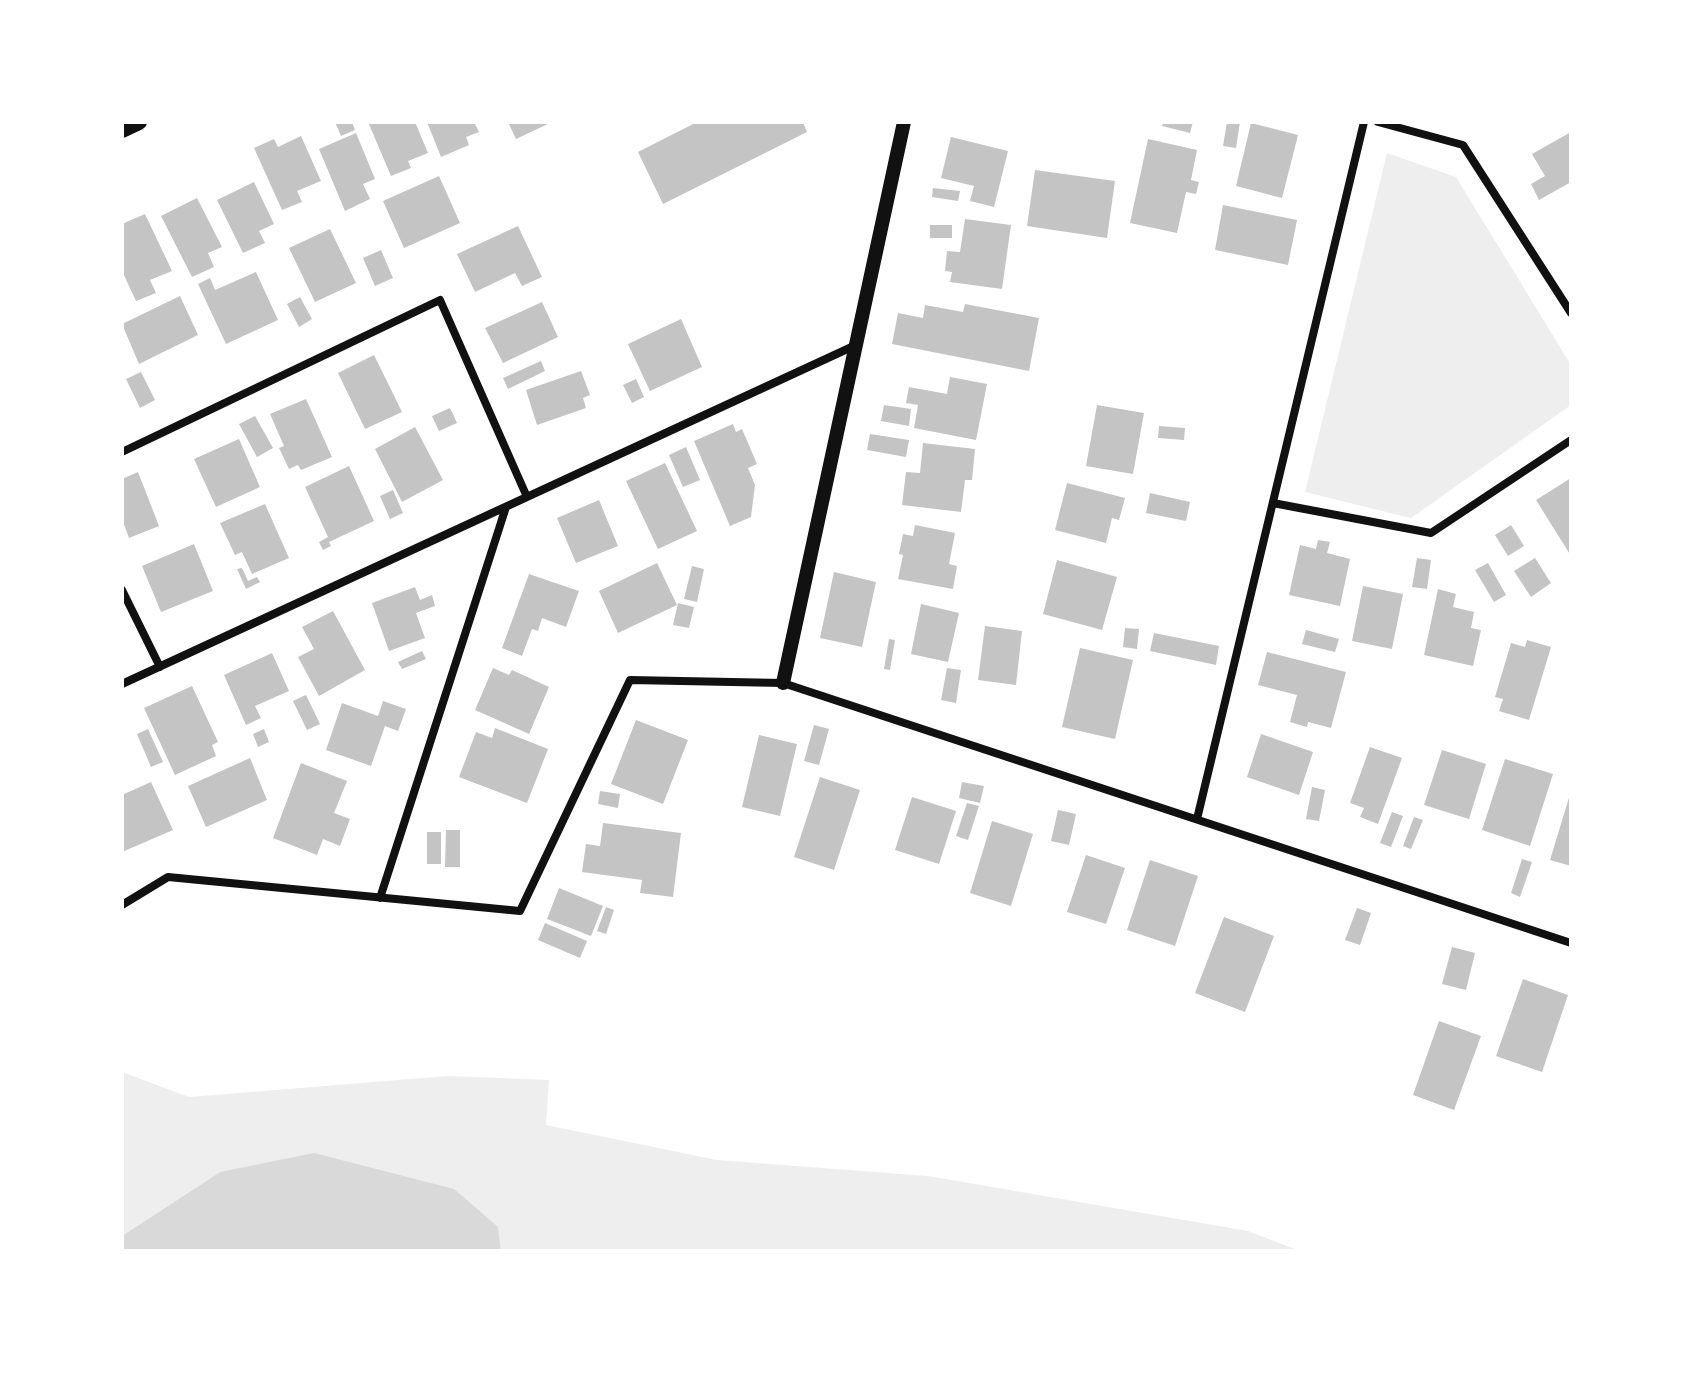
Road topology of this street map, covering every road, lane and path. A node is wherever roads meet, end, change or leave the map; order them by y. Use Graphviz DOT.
graph roads {
  1 [pos="139,122"];
  2 [pos="904,122"];
  3 [pos="1364,122"];
  4 [pos="1378,122"];
  5 [pos="122,130"];
  6 [pos="1571,313"];
  7 [pos="856,345"];
  8 [pos="1571,440"];
  9 [pos="122,452"];
  10 [pos="527,497"];
  11 [pos="1273,503"];
  12 [pos="506,507"];
  13 [pos="122,590"];
  14 [pos="160,667"];
  15 [pos="783,683"];
  16 [pos="122,684"];
  17 [pos="1197,819"];
  18 [pos="380,898"];
  19 [pos="122,905"];
  20 [pos="1571,943"];
  1 -- 5 [label="main road"];
  2 -- 7 [label="street"];
  3 -- 11 [label="street"];
  4 -- 6 [label="street"];
  7 -- 10 [label="street"];
  7 -- 15 [label="street"];
  8 -- 11 [label="street"];
  9 -- 10 [label="street"];
  10 -- 12 [label="street"];
  11 -- 17 [label="street"];
  12 -- 14 [label="street"];
  12 -- 18 [label="street"];
  13 -- 14 [label="street"];
  14 -- 16 [label="street"];
  15 -- 17 [label="street"];
  15 -- 18 [label="street"];
  17 -- 20 [label="street"];
  18 -- 19 [label="street"];
}
